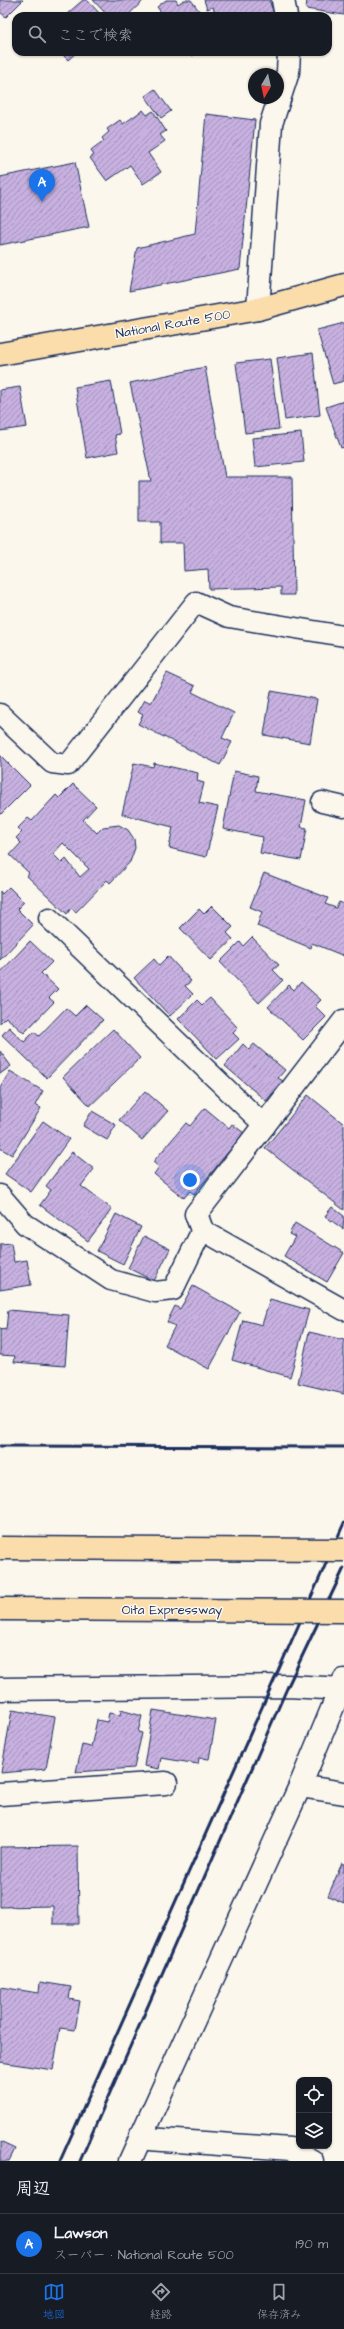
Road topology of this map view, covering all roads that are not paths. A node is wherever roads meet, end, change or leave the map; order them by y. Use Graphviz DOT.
graph roads {
  1 [pos="283,0"];
  2 [pos="285,12"];
  3 [pos="289,56"];
  4 [pos="344,285"];
  5 [pos="258,310"];
  6 [pos="0,354"];
  7 [pos="344,636"];
  8 [pos="0,714"];
  9 [pos="322,802"];
  10 [pos="344,807"];
  11 [pos="49,918"];
  12 [pos="344,1021"];
  13 [pos="264,1126"];
  14 [pos="0,1195"];
  15 [pos="202,1230"];
  16 [pos="344,1310"];
  17 [pos="0,1548"];
  18 [pos="344,1550"];
  19 [pos="0,1609"];
  20 [pos="344,1611"];
  21 [pos="343,1686"];
  22 [pos="0,1689"];
  23 [pos="166,1783"];
  24 [pos="300,1786"];
  25 [pos="344,1793"];
  26 [pos="0,1794"];
  27 [pos="142,2135"];
  28 [pos="289,2155"];
  29 [pos="130,2161"];
  30 [pos="312,2161"];
  1 -- 2 [label="street"];
  3 -- 5 [label="street"];
  4 -- 5 [label="highway, National Route 500"];
  5 -- 6 [label="highway, National Route 500"];
  7 -- 8 [label="lane"];
  9 -- 10 [label="lane"];
  11 -- 13 [label="lane"];
  12 -- 13 [label="street"];
  13 -- 15 [label="street"];
  14 -- 15 [label="lane"];
  15 -- 16 [label="lane"];
  17 -- 18 [label="highway, bridge"];
  19 -- 20 [label="highway, Oita Expressway, bridge"];
  21 -- 22 [label="street"];
  21 -- 24 [label="street"];
  23 -- 26 [label="street"];
  24 -- 25 [label="street"];
  24 -- 27 [label="street"];
  27 -- 28 [label="street"];
  27 -- 29 [label="street"];
  28 -- 30 [label="street"];
}
